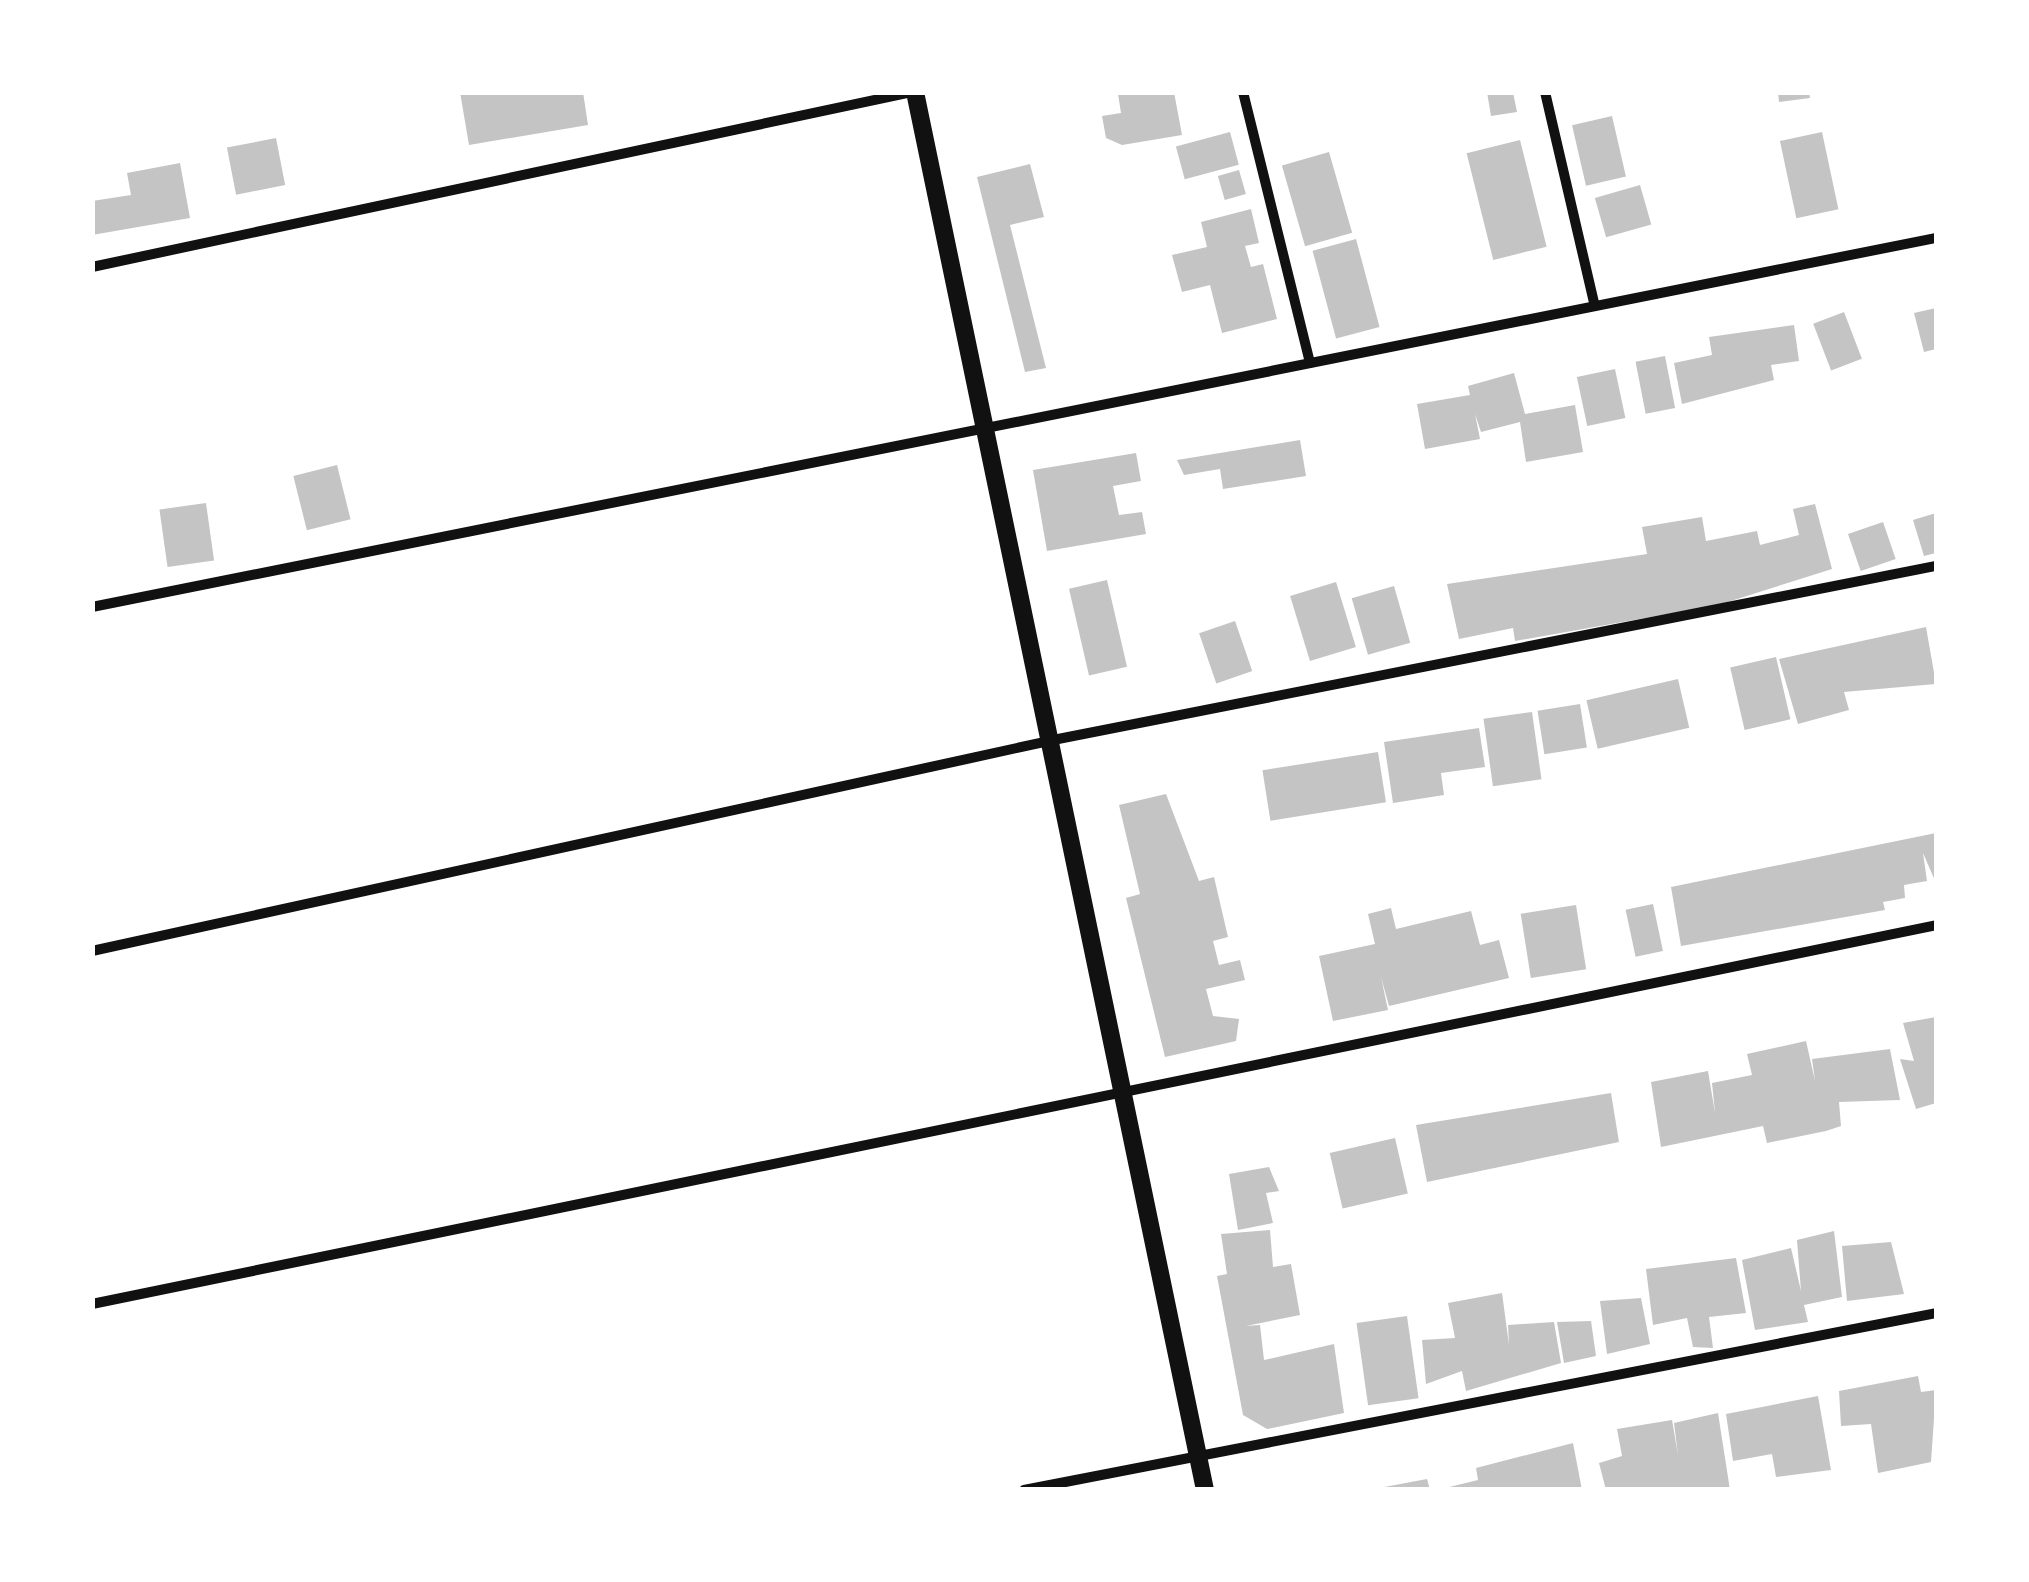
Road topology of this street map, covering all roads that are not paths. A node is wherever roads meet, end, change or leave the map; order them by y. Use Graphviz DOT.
graph roads {
  1 [pos="914,92"];
  2 [pos="1243,92"];
  3 [pos="1546,92"];
  4 [pos="1936,238"];
  5 [pos="92,267"];
  6 [pos="1594,302"];
  7 [pos="1310,364"];
  8 [pos="990,423"];
  9 [pos="1936,566"];
  10 [pos="92,607"];
  11 [pos="1053,740"];
  12 [pos="1936,925"];
  13 [pos="92,951"];
  14 [pos="1120,1093"];
  15 [pos="92,1304"];
  16 [pos="1936,1312"];
  17 [pos="1199,1453"];
  18 [pos="1024,1490"];
  19 [pos="1205,1490"];
  1 -- 5 [label="street"];
  1 -- 8 [label="street"];
  2 -- 7 [label="street"];
  3 -- 6 [label="street"];
  4 -- 6 [label="street"];
  6 -- 7 [label="street"];
  7 -- 8 [label="street"];
  8 -- 10 [label="street"];
  8 -- 11 [label="street"];
  9 -- 11 [label="street"];
  11 -- 13 [label="street"];
  11 -- 14 [label="street"];
  12 -- 14 [label="street"];
  14 -- 15 [label="street"];
  14 -- 17 [label="street"];
  16 -- 17 [label="street"];
  17 -- 18 [label="street"];
  17 -- 19 [label="street"];
}
